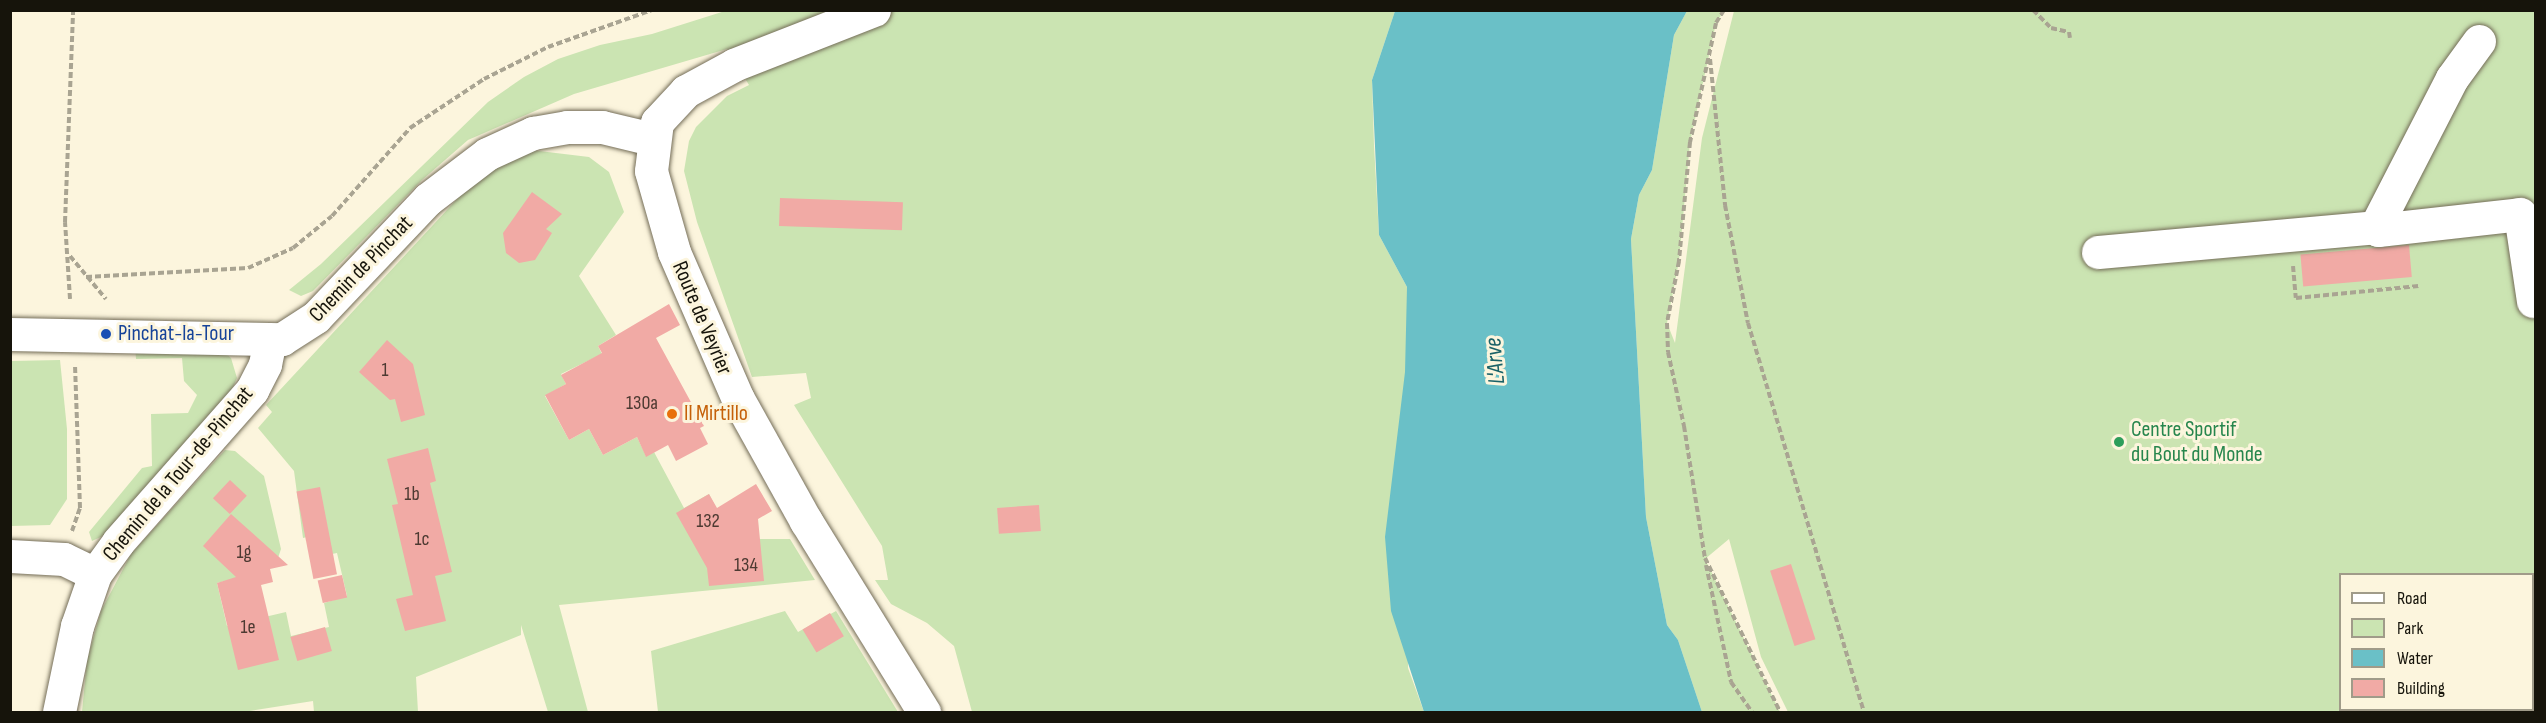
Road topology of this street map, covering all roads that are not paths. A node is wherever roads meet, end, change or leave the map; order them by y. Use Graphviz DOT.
graph roads {
  1 [pos="874,10"];
  2 [pos="2479,41"];
  3 [pos="652,139"];
  4 [pos="2378,227"];
  5 [pos="2098,252"];
  6 [pos="2533,301"];
  7 [pos="10,334"];
  8 [pos="270,340"];
  9 [pos="10,556"];
  10 [pos="95,574"];
  11 [pos="60,712"];
  12 [pos="924,712"];
  1 -- 3 [label="street, Route de Veyrier"];
  2 -- 4 [label="street"];
  3 -- 8 [label="street, Chemin de Pinchat"];
  3 -- 12 [label="street, Route de Veyrier"];
  4 -- 5 [label="street"];
  4 -- 6 [label="street"];
  7 -- 8 [label="street, Chemin de Pinchat"];
  8 -- 10 [label="street, Chemin de la Tour-de-Pinchat"];
  9 -- 10 [label="street"];
  10 -- 11 [label="street, Chemin de la Tour-de-Pinchat"];
}
